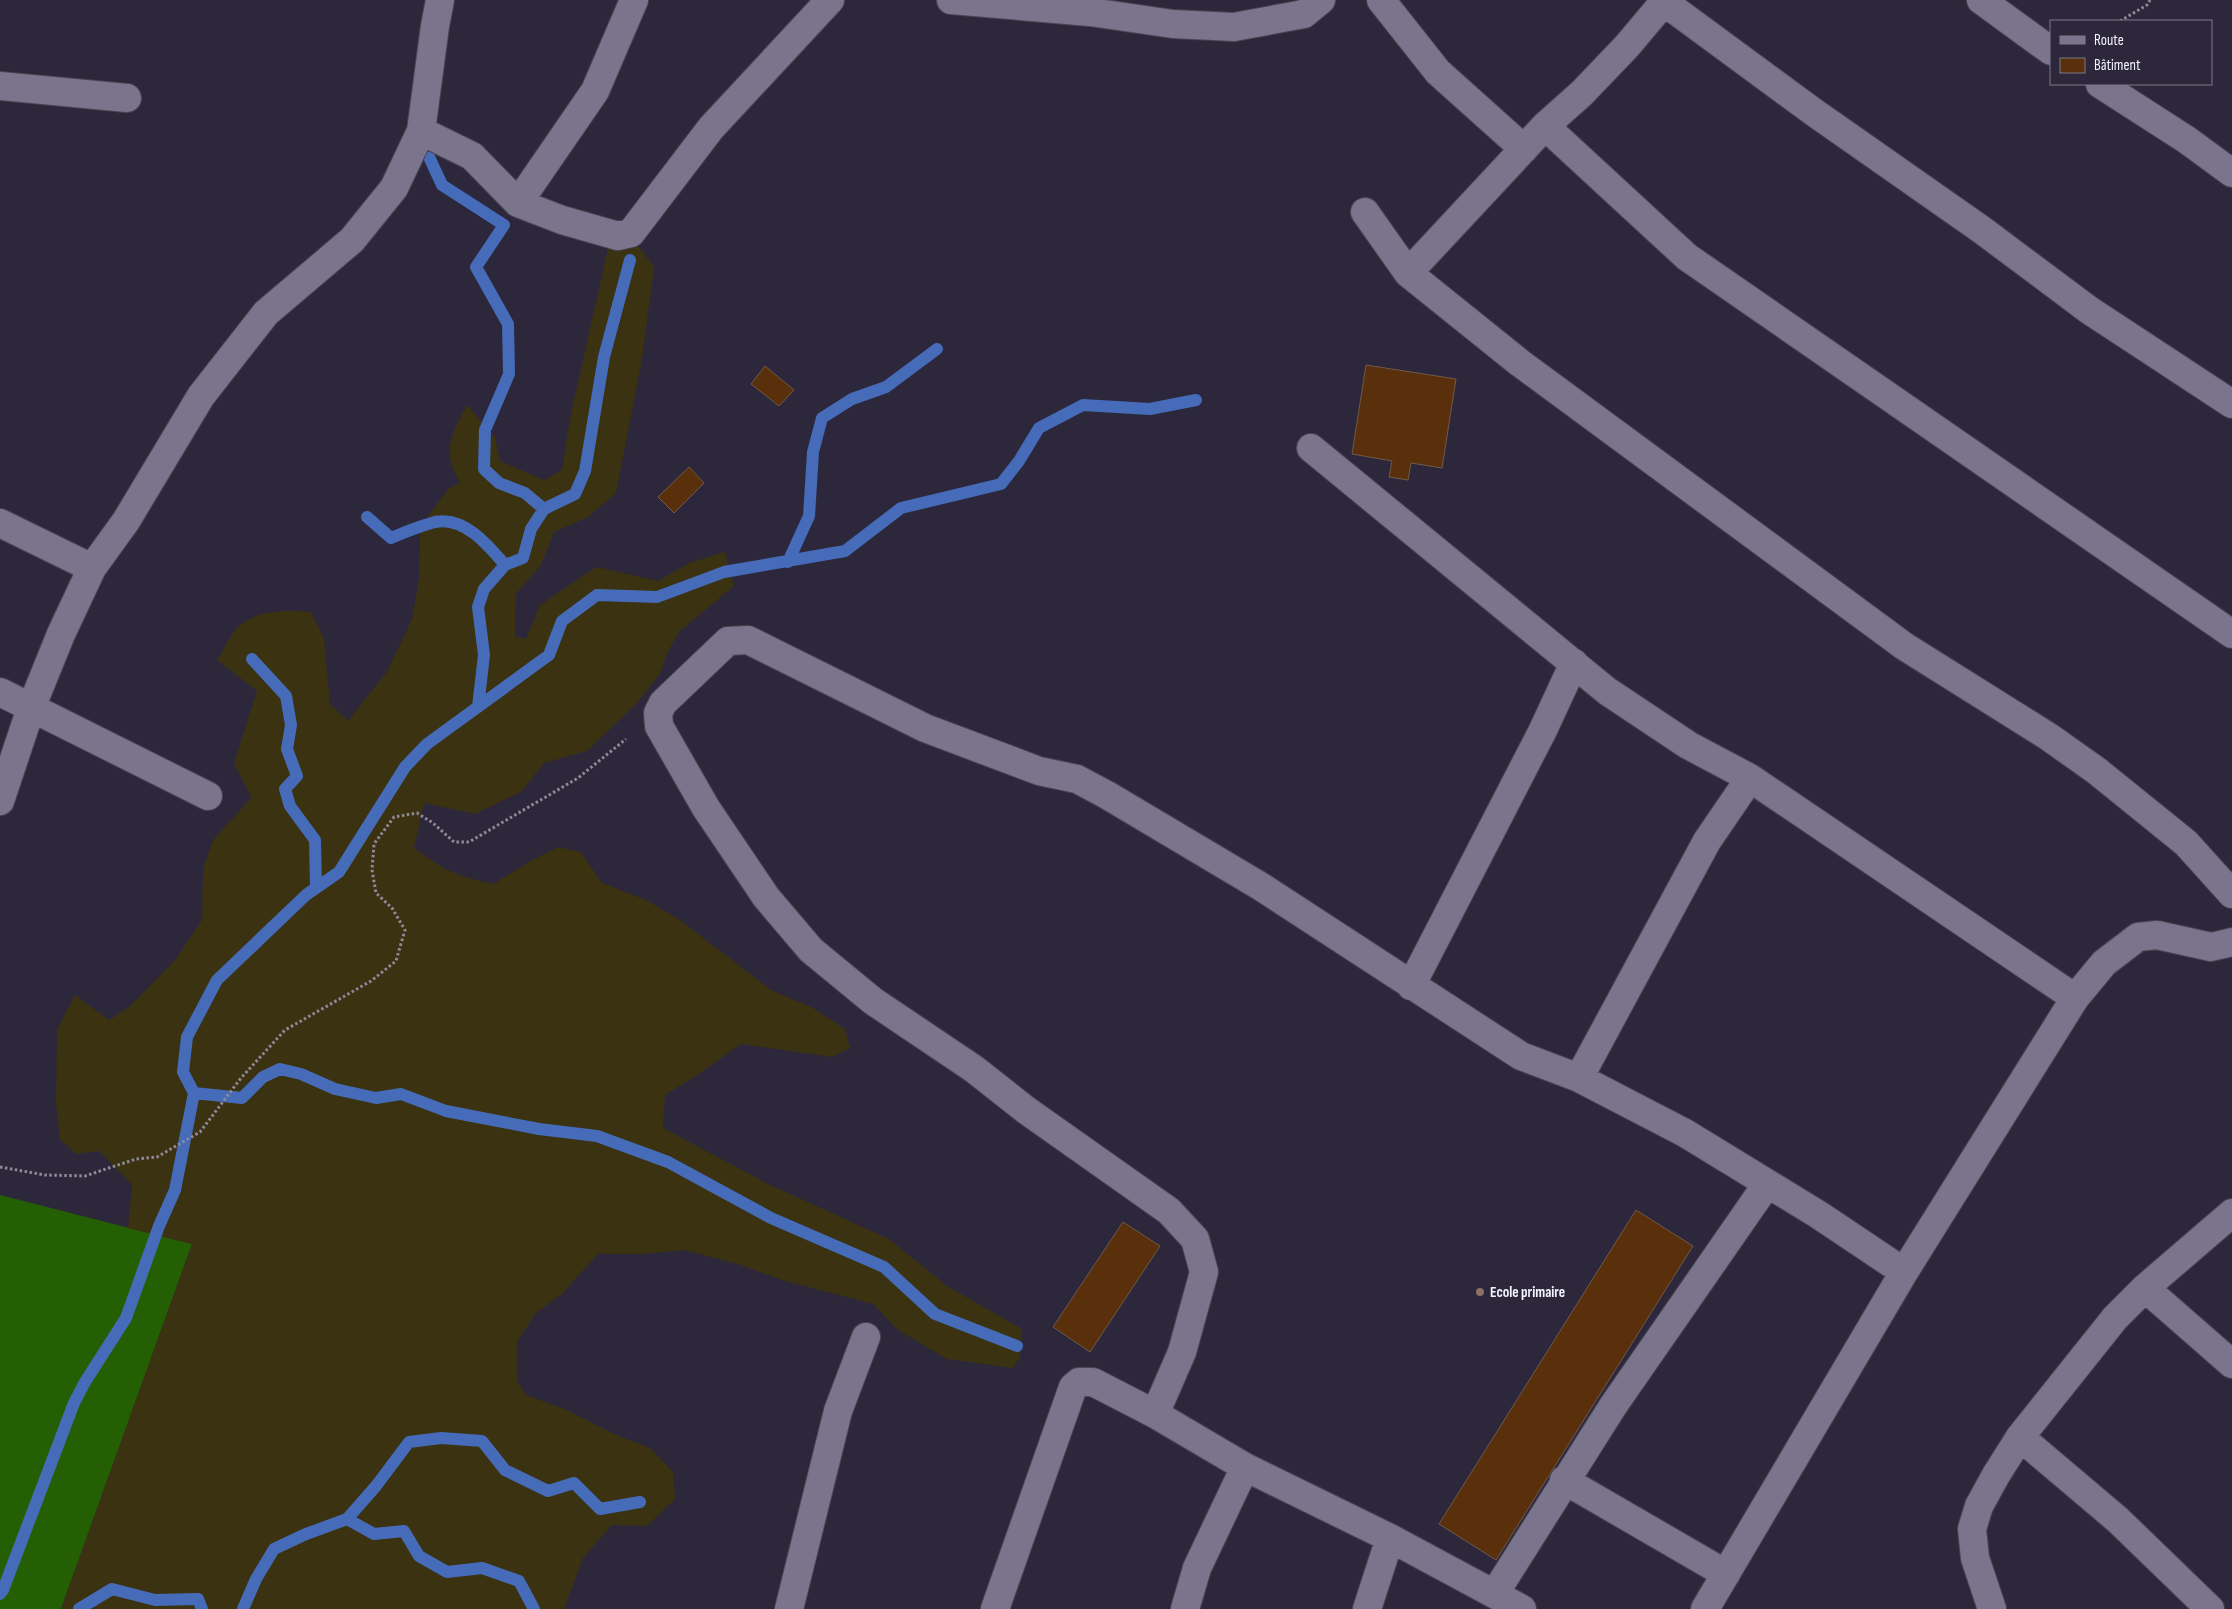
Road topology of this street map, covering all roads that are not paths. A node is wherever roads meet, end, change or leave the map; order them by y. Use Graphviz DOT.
graph roads {
  1 [pos="440,0"];
  2 [pos="634,0"];
  3 [pos="830,0"];
  4 [pos="951,0"];
  5 [pos="1321,0"];
  6 [pos="1381,0"];
  7 [pos="1980,0"];
  8 [pos="1664,1"];
  9 [pos="2050,50"];
  10 [pos="2102,85"];
  11 [pos="0,86"];
  12 [pos="127,98"];
  13 [pos="1545,126"];
  14 [pos="420,131"];
  15 [pos="1524,149"];
  16 [pos="2232,173"];
  17 [pos="518,203"];
  18 [pos="1365,212"];
  19 [pos="1408,272"];
  20 [pos="2232,404"];
  21 [pos="1311,448"];
  22 [pos="0,523"];
  23 [pos="92,568"];
  24 [pos="2232,634"];
  25 [pos="1574,663"];
  26 [pos="0,692"];
  27 [pos="31,708"];
  28 [pos="1750,778"];
  29 [pos="208,796"];
  30 [pos="0,801"];
  31 [pos="2232,894"];
  32 [pos="2232,942"];
  33 [pos="1411,986"];
  34 [pos="2075,998"];
  35 [pos="1578,1078"];
  36 [pos="1768,1184"];
  37 [pos="2232,1213"];
  38 [pos="1904,1272"];
  39 [pos="2145,1288"];
  40 [pos="866,1337"];
  41 [pos="2232,1364"];
  42 [pos="1155,1414"];
  43 [pos="2020,1437"];
  44 [pos="1245,1467"];
  45 [pos="1564,1480"];
  46 [pos="1390,1538"];
  47 [pos="1726,1574"];
  48 [pos="1495,1593"];
  49 [pos="789,1609"];
  50 [pos="995,1609"];
  51 [pos="1185,1609"];
  52 [pos="1367,1609"];
  53 [pos="1522,1609"];
  54 [pos="1705,1609"];
  55 [pos="1992,1609"];
  56 [pos="2210,1609"];
  1 -- 14 [label="street"];
  2 -- 17 [label="street"];
  3 -- 17 [label="street"];
  4 -- 5 [label="street"];
  6 -- 15 [label="street"];
  7 -- 9 [label="street"];
  8 -- 13 [label="street"];
  8 -- 20 [label="street"];
  10 -- 16 [label="street"];
  11 -- 12 [label="street"];
  13 -- 15 [label="street"];
  13 -- 24 [label="street"];
  14 -- 17 [label="street"];
  14 -- 23 [label="street"];
  15 -- 19 [label="street"];
  18 -- 19 [label="street"];
  19 -- 31 [label="street"];
  21 -- 25 [label="street"];
  22 -- 23 [label="street"];
  23 -- 27 [label="street"];
  25 -- 28 [label="street"];
  25 -- 33 [label="street"];
  26 -- 27 [label="street"];
  27 -- 29 [label="street"];
  27 -- 30 [label="street"];
  28 -- 34 [label="street"];
  28 -- 35 [label="street"];
  32 -- 34 [label="street"];
  33 -- 35 [label="street"];
  33 -- 42 [label="street"];
  34 -- 38 [label="street"];
  35 -- 36 [label="street"];
  36 -- 38 [label="street"];
  36 -- 45 [label="street"];
  37 -- 39 [label="street"];
  38 -- 47 [label="street"];
  39 -- 41 [label="street"];
  39 -- 43 [label="street"];
  40 -- 49 [label="street"];
  42 -- 44 [label="street"];
  42 -- 50 [label="street"];
  43 -- 55 [label="street"];
  43 -- 56 [label="street"];
  44 -- 46 [label="street"];
  44 -- 51 [label="street"];
  45 -- 47 [label="street"];
  45 -- 48 [label="street"];
  46 -- 48 [label="street"];
  46 -- 52 [label="street"];
  47 -- 54 [label="street"];
  48 -- 53 [label="street"];
}
